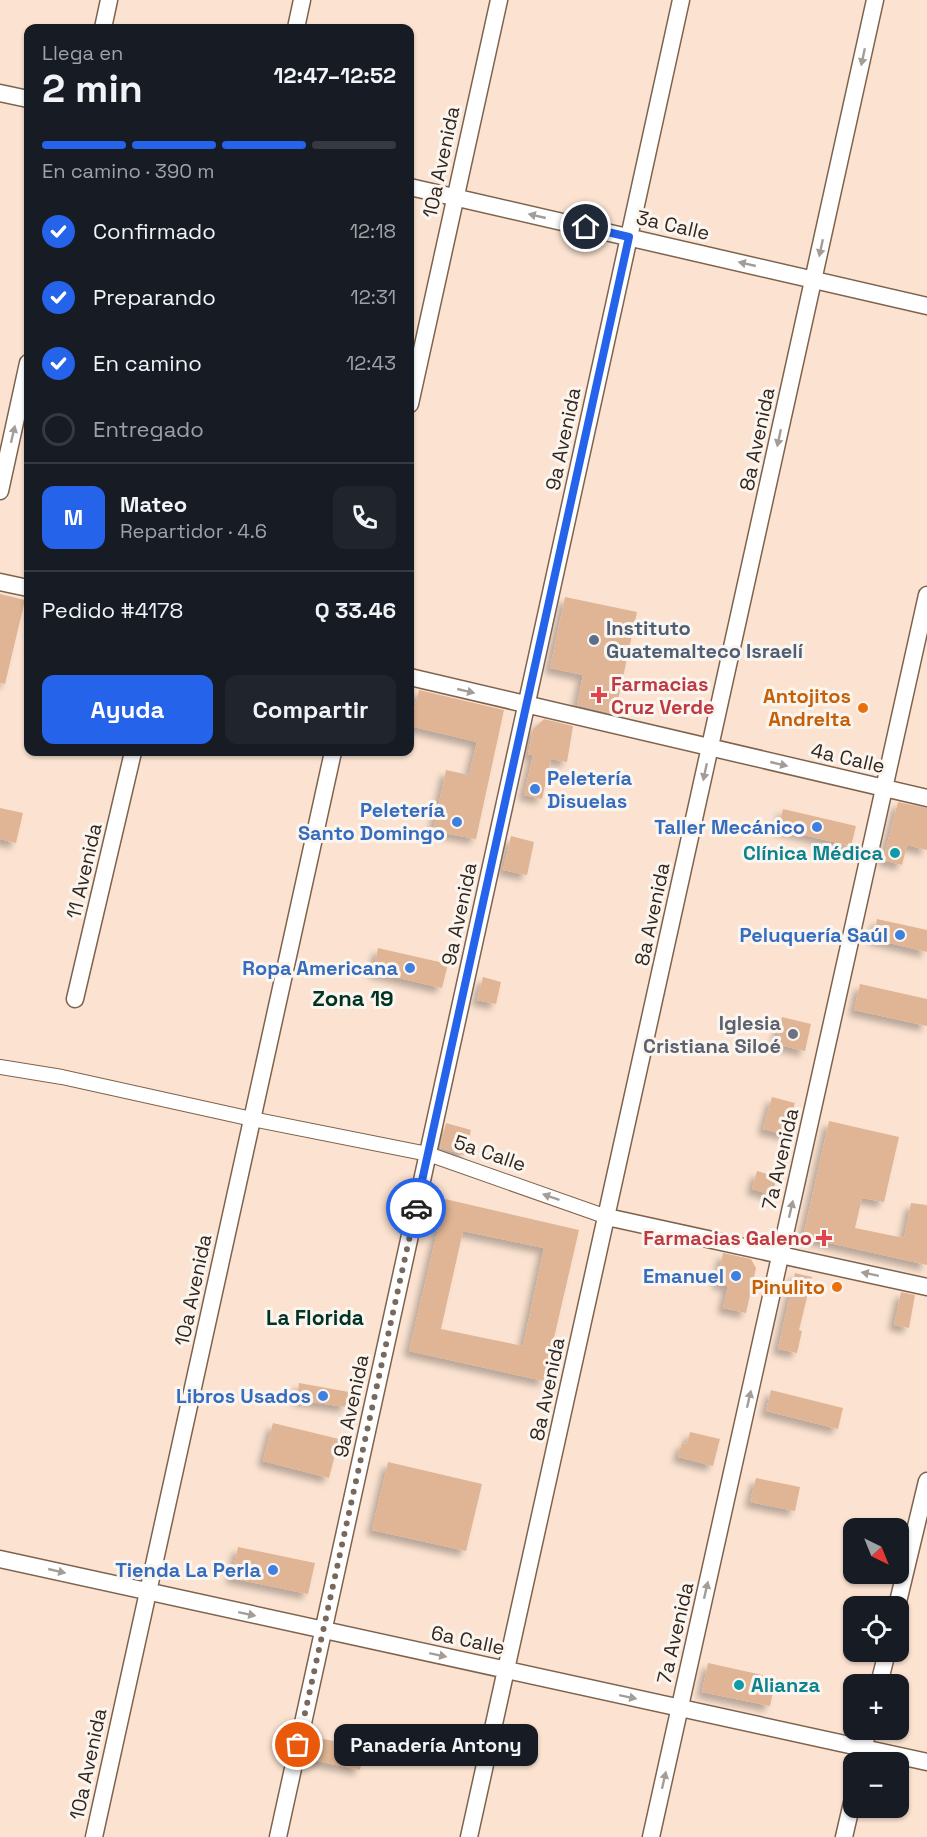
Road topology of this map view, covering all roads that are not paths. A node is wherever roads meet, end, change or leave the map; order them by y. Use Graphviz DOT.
graph roads {
  1 [pos="109,0"];
  2 [pos="302,0"];
  3 [pos="499,0"];
  4 [pos="681,0"];
  5 [pos="875,0"];
  6 [pos="104,24"];
  7 [pos="297,24"];
  8 [pos="0,93"];
  9 [pos="24,98"];
  10 [pos="414,188"];
  11 [pos="455,197"];
  12 [pos="629,237"];
  13 [pos="813,279"];
  14 [pos="927,306"];
  15 [pos="24,381"];
  16 [pos="414,386"];
  17 [pos="0,491"];
  18 [pos="0,582"];
  19 [pos="24,587"];
  20 [pos="927,595"];
  21 [pos="414,678"];
  22 [pos="526,705"];
  23 [pos="710,747"];
  24 [pos="132,756"];
  25 [pos="332,756"];
  26 [pos="884,788"];
  27 [pos="927,798"];
  28 [pos="75,999"];
  29 [pos="0,1067"];
  30 [pos="252,1119"];
  31 [pos="428,1154"];
  32 [pos="607,1217"];
  33 [pos="781,1255"];
  34 [pos="927,1287"];
  35 [pos="927,1481"];
  36 [pos="0,1559"];
  37 [pos="148,1592"];
  38 [pos="899,1596"];
  39 [pos="324,1630"];
  40 [pos="506,1670"];
  41 [pos="680,1708"];
  42 [pos="850,1752"];
  43 [pos="909,1760"];
  44 [pos="927,1762"];
  45 [pos="848,1818"];
  46 [pos="94,1837"];
  47 [pos="278,1837"];
  48 [pos="469,1837"];
  49 [pos="651,1837"];
  50 [pos="844,1837"];
  1 -- 6 [label="street"];
  2 -- 7 [label="street"];
  3 -- 11 [label="street, 10a Avenida"];
  4 -- 12 [label="street, 9a Avenida"];
  5 -- 13 [label="street, 8a Avenida, one-way"];
  8 -- 9 [label="street"];
  10 -- 11 [label="street, 3a Calle"];
  12 -- 11 [label="street, 3a Calle, one-way"];
  11 -- 16 [label="street, 10a Avenida"];
  13 -- 12 [label="street, 3a Calle, one-way"];
  12 -- 22 [label="street, 9a Avenida"];
  13 -- 14 [label="street, 3a Calle"];
  13 -- 23 [label="street, 8a Avenida, one-way"];
  17 -- 15 [label="street, one-way"];
  18 -- 19 [label="street"];
  20 -- 26 [label="street, 7a Avenida"];
  21 -- 22 [label="street, 4a Calle, one-way"];
  22 -- 23 [label="street, 4a Calle"];
  22 -- 31 [label="street, 9a Avenida"];
  23 -- 26 [label="street, 4a Calle, one-way"];
  23 -- 32 [label="street, 8a Avenida, one-way"];
  24 -- 28 [label="street, 11 Avenida"];
  25 -- 30 [label="street, 10a Avenida"];
  26 -- 27 [label="street, 4a Calle"];
  33 -- 26 [label="street, 7a Avenida, one-way"];
  29 -- 30 [label="street, 5a Calle"];
  30 -- 31 [label="street, 5a Calle"];
  30 -- 37 [label="street, 10a Avenida"];
  32 -- 31 [label="street, 5a Calle, one-way"];
  31 -- 39 [label="street, 9a Avenida"];
  32 -- 33 [label="street, 5a Calle"];
  32 -- 40 [label="street, 8a Avenida"];
  34 -- 33 [label="street, 5a Calle, one-way"];
  41 -- 33 [label="street, 7a Avenida, one-way"];
  35 -- 38 [label="street"];
  36 -- 37 [label="street, 6a Calle, one-way"];
  37 -- 39 [label="street, 6a Calle, one-way"];
  37 -- 46 [label="street, 10a Avenida"];
  39 -- 40 [label="street, 6a Calle, one-way"];
  39 -- 47 [label="street, 9a Avenida"];
  40 -- 41 [label="street, 6a Calle, one-way"];
  40 -- 48 [label="street, 8a Avenida"];
  41 -- 42 [label="street, 6a Calle"];
  49 -- 41 [label="street, 7a Avenida, one-way"];
  43 -- 44 [label="street, 6a Calle"];
  45 -- 50 [label="street"];
}
